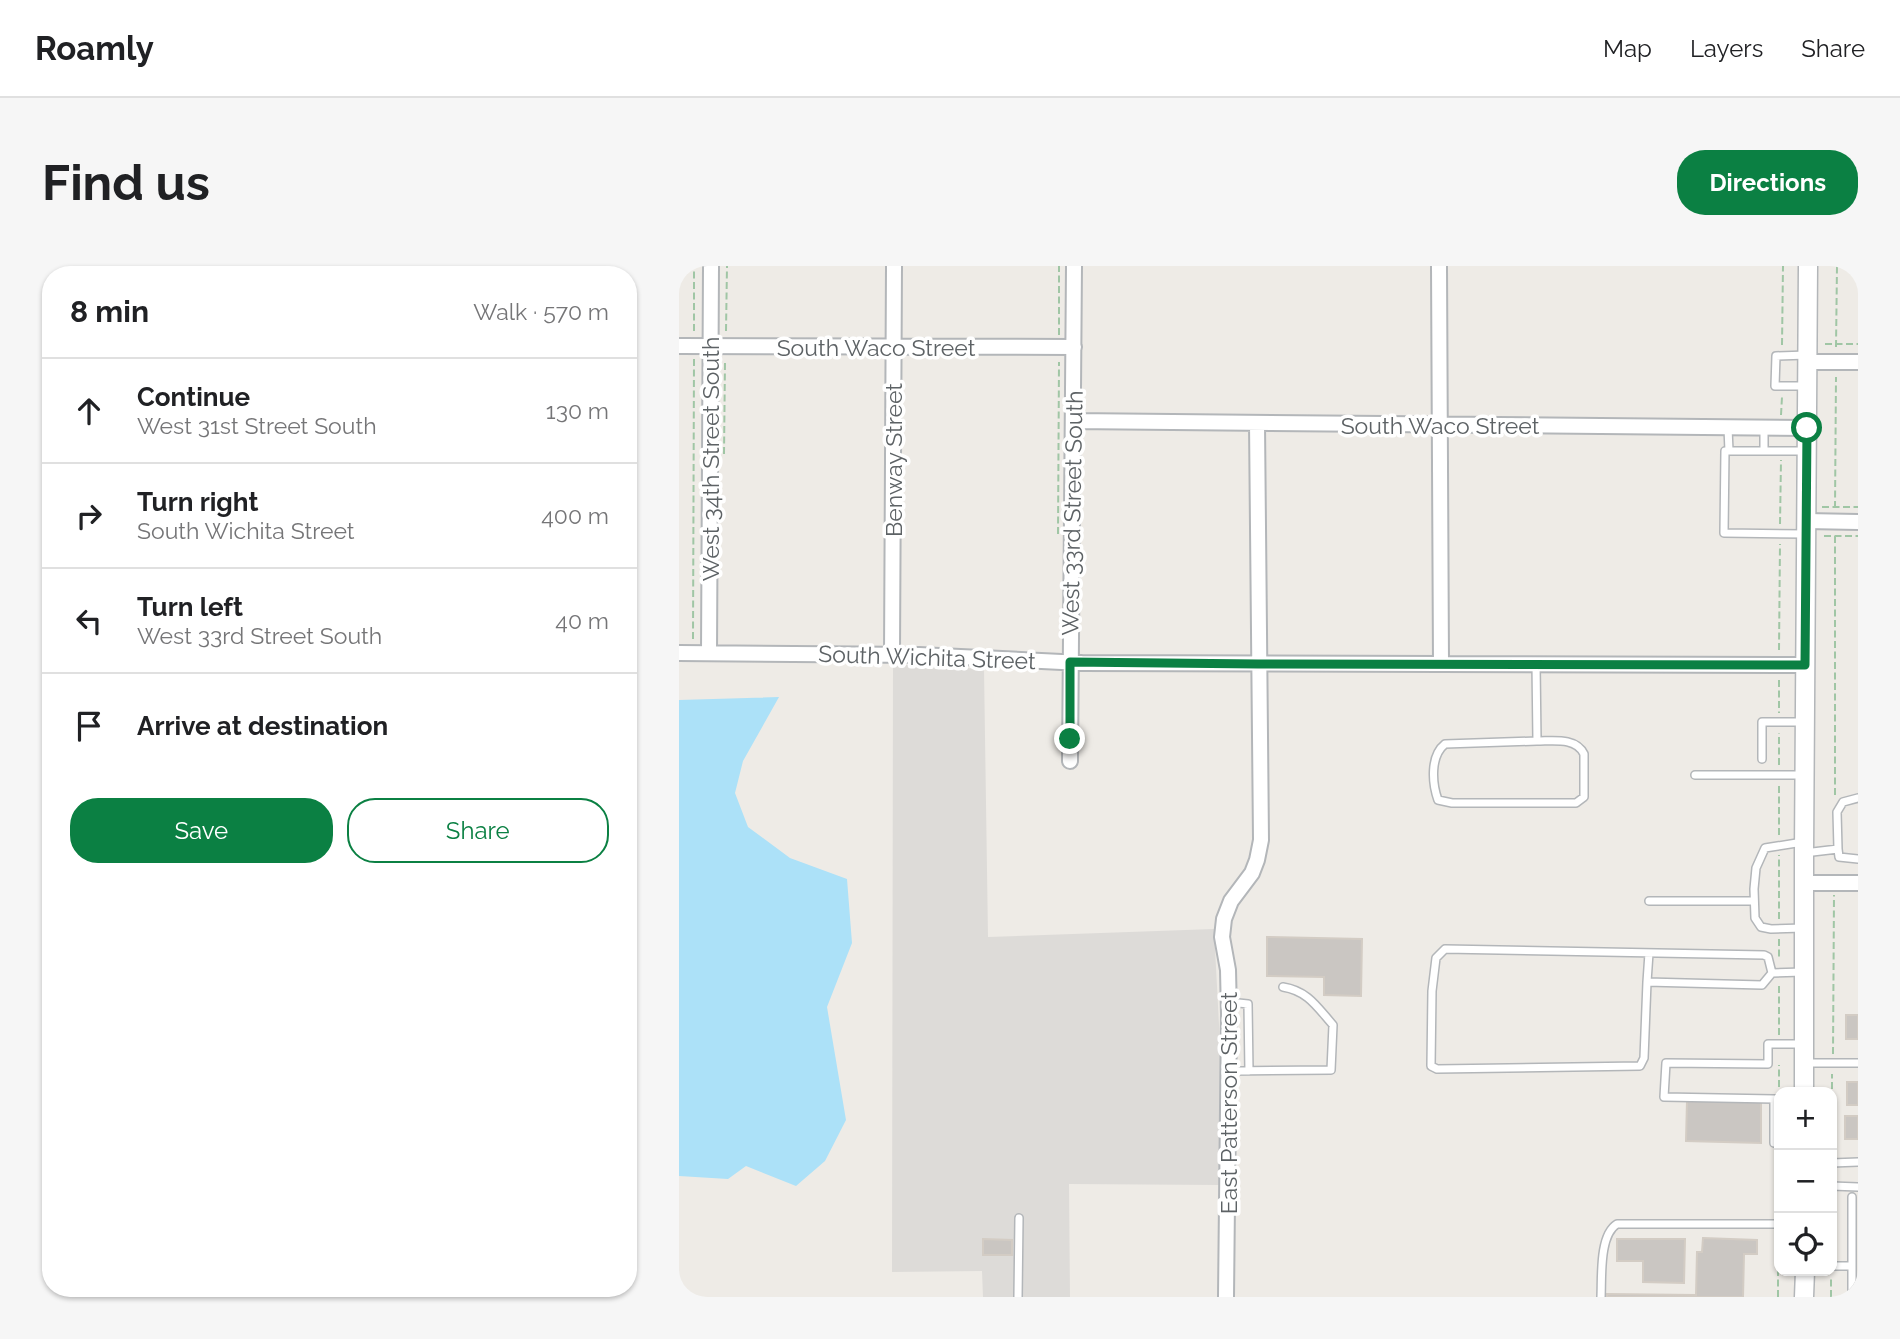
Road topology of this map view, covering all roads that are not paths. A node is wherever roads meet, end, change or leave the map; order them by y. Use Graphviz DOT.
graph roads {
  1 [pos="711,266"];
  2 [pos="894,266"];
  3 [pos="1074,266"];
  4 [pos="1439,266"];
  5 [pos="1808,266"];
  6 [pos="686,346"];
  7 [pos="711,346"];
  8 [pos="894,347"];
  9 [pos="1066,347"];
  10 [pos="1807,358"];
  11 [pos="1858,362"];
  12 [pos="1807,386"];
  13 [pos="1073,421"];
  14 [pos="1257,423"];
  15 [pos="1440,425"];
  16 [pos="1728,427"];
  17 [pos="1764,427"];
  18 [pos="1807,428"];
  19 [pos="1729,451"];
  20 [pos="1764,451"];
  21 [pos="1807,451"];
  22 [pos="1858,522"];
  23 [pos="1812,530"];
  24 [pos="679,653"];
  25 [pos="709,653"];
  26 [pos="892,654"];
  27 [pos="1070,662"];
  28 [pos="1258,664"];
  29 [pos="1441,664"];
  30 [pos="1537,664"];
  31 [pos="1805,665"];
  32 [pos="1805,723"];
  33 [pos="1537,741"];
  34 [pos="1762,759"];
  35 [pos="1070,761"];
  36 [pos="1695,775"];
  37 [pos="1804,775"];
  38 [pos="1858,798"];
  39 [pos="1804,847"];
  40 [pos="1838,849"];
  41 [pos="1858,859"];
  42 [pos="1804,883"];
  43 [pos="1858,883"];
  44 [pos="1649,901"];
  45 [pos="1754,901"];
  46 [pos="1804,928"];
  47 [pos="1649,953"];
  48 [pos="1804,972"];
  49 [pos="1772,973"];
  50 [pos="1647,982"];
  51 [pos="1283,987"];
  52 [pos="1229,1002"];
  53 [pos="1804,1044"];
  54 [pos="1804,1063"];
  55 [pos="1858,1063"];
  56 [pos="1228,1070"];
  57 [pos="1249,1071"];
  58 [pos="1804,1087"];
  59 [pos="1774,1099"];
  60 [pos="1858,1162"];
  61 [pos="1837,1163"];
  62 [pos="1837,1186"];
  63 [pos="1858,1187"];
  64 [pos="1852,1197"];
  65 [pos="1019,1217"];
  66 [pos="1774,1224"];
  67 [pos="1852,1266"];
  68 [pos="1837,1268"];
  69 [pos="1805,1276"];
  70 [pos="1018,1297"];
  71 [pos="1226,1297"];
  72 [pos="1601,1297"];
  73 [pos="1804,1297"];
  74 [pos="1852,1297"];
  1 -- 7 [label="street, West 34th Street South"];
  2 -- 8 [label="street, Benway Street"];
  3 -- 9 [label="street, West 33rd Street South"];
  4 -- 15 [label="street"];
  5 -- 10 [label="street"];
  6 -- 7 [label="street, South Waco Street"];
  7 -- 8 [label="street, South Waco Street"];
  7 -- 25 [label="street, West 34th Street South"];
  8 -- 9 [label="street, South Waco Street"];
  8 -- 26 [label="street, Benway Street"];
  9 -- 13 [label="street, West 33rd Street South"];
  10 -- 11 [label="street"];
  10 -- 12 [label="street"];
  10 -- 12 [label="lane"];
  12 -- 18 [label="street"];
  13 -- 14 [label="street, South Waco Street"];
  13 -- 27 [label="street, West 33rd Street South"];
  14 -- 15 [label="street, South Waco Street"];
  14 -- 28 [label="street"];
  15 -- 16 [label="street, South Waco Street"];
  15 -- 29 [label="street"];
  16 -- 17 [label="street, South Waco Street"];
  16 -- 19 [label="lane"];
  17 -- 18 [label="street, South Waco Street"];
  17 -- 20 [label="lane"];
  18 -- 21 [label="street"];
  19 -- 20 [label="lane"];
  19 -- 23 [label="lane"];
  20 -- 21 [label="lane"];
  21 -- 23 [label="street"];
  22 -- 23 [label="street"];
  23 -- 31 [label="street"];
  24 -- 25 [label="street, South Wichita Street"];
  25 -- 26 [label="street, South Wichita Street"];
  26 -- 27 [label="street, South Wichita Street"];
  27 -- 28 [label="street, South Wichita Street"];
  27 -- 35 [label="street, West 33rd Street South"];
  28 -- 29 [label="street, South Wichita Street"];
  28 -- 52 [label="street, East Patterson Street"];
  29 -- 30 [label="street, South Wichita Street"];
  30 -- 31 [label="street, South Wichita Street"];
  30 -- 33 [label="lane"];
  31 -- 32 [label="street"];
  32 -- 34 [label="lane"];
  32 -- 37 [label="street"];
  33 -- 33 [label="lane"];
  36 -- 37 [label="lane"];
  37 -- 39 [label="street"];
  38 -- 40 [label="lane"];
  39 -- 40 [label="lane"];
  39 -- 42 [label="street"];
  39 -- 45 [label="lane"];
  40 -- 41 [label="lane"];
  42 -- 43 [label="street"];
  42 -- 46 [label="street"];
  44 -- 45 [label="lane"];
  45 -- 46 [label="lane"];
  46 -- 48 [label="street"];
  47 -- 49 [label="lane"];
  47 -- 50 [label="lane"];
  47 -- 50 [label="lane"];
  48 -- 49 [label="lane"];
  48 -- 53 [label="street"];
  49 -- 50 [label="lane"];
  51 -- 57 [label="lane"];
  52 -- 56 [label="street, East Patterson Street"];
  52 -- 57 [label="lane"];
  53 -- 54 [label="street"];
  53 -- 59 [label="lane"];
  54 -- 55 [label="lane"];
  54 -- 58 [label="street"];
  56 -- 57 [label="lane"];
  56 -- 71 [label="street, East Patterson Street"];
  60 -- 61 [label="lane"];
  62 -- 63 [label="lane"];
  64 -- 67 [label="lane"];
  65 -- 70 [label="lane"];
  66 -- 72 [label="lane"];
  67 -- 68 [label="lane"];
  67 -- 74 [label="lane"];
  69 -- 73 [label="street"];
}
